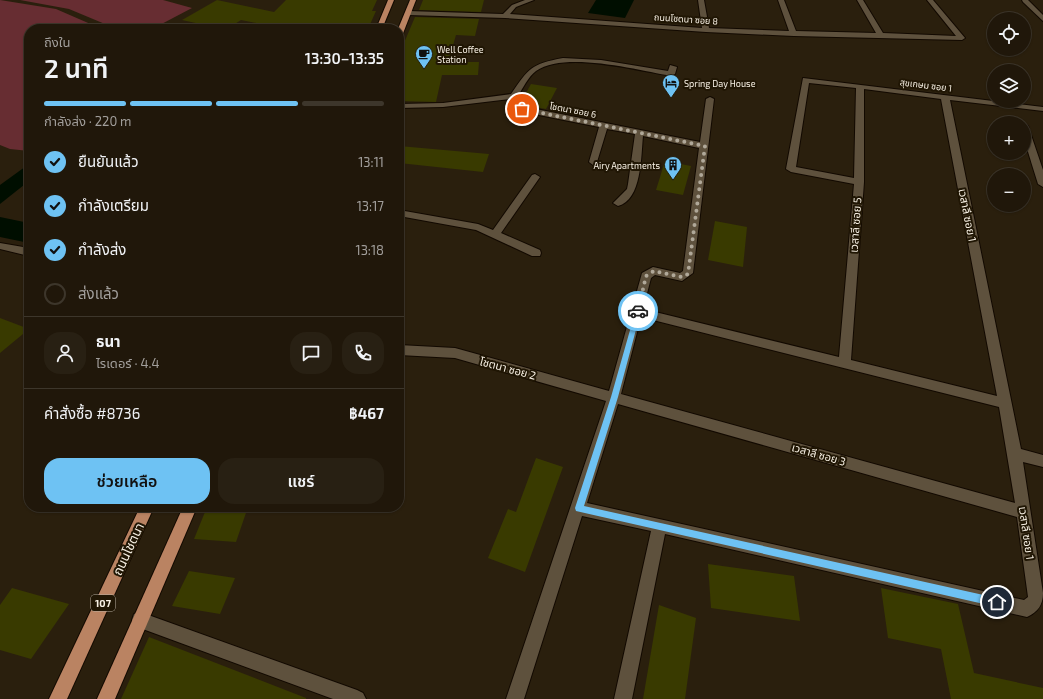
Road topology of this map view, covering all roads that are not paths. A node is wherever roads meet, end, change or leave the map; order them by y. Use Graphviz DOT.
graph roads {
  1 [pos="391,0"];
  2 [pos="413,0"];
  3 [pos="531,0"];
  4 [pos="701,0"];
  5 [pos="781,0"];
  6 [pos="860,0"];
  7 [pos="930,0"];
  8 [pos="1025,1"];
  9 [pos="1031,7"];
  10 [pos="1043,8"];
  11 [pos="408,13"];
  12 [pos="505,16"];
  13 [pos="1043,19"];
  14 [pos="381,24"];
  15 [pos="404,24"];
  16 [pos="706,30"];
  17 [pos="794,34"];
  18 [pos="882,37"];
  19 [pos="673,67"];
  20 [pos="860,86"];
  21 [pos="514,96"];
  22 [pos="945,97"];
  23 [pos="710,99"];
  24 [pos="987,102"];
  25 [pos="404,106"];
  26 [pos="1031,108"];
  27 [pos="1043,109"];
  28 [pos="604,126"];
  29 [pos="639,133"];
  30 [pos="705,146"];
  31 [pos="1031,147"];
  32 [pos="593,162"];
  33 [pos="535,177"];
  34 [pos="859,182"];
  35 [pos="1043,184"];
  36 [pos="618,203"];
  37 [pos="404,214"];
  38 [pos="495,234"];
  39 [pos="0,246"];
  40 [pos="24,251"];
  41 [pos="536,253"];
  42 [pos="638,312"];
  43 [pos="404,350"];
  44 [pos="845,363"];
  45 [pos="614,397"];
  46 [pos="1005,403"];
  47 [pos="1015,454"];
  48 [pos="1043,461"];
  49 [pos="579,508"];
  50 [pos="145,512"];
  51 [pos="188,512"];
  52 [pos="1024,512"];
  53 [pos="659,527"];
  54 [pos="140,620"];
  55 [pos="58,699"];
  56 [pos="106,699"];
  57 [pos="357,699"];
  58 [pos="515,699"];
  59 [pos="623,699"];
  1 -- 14 [label="main road"];
  2 -- 11 [label="main road"];
  3 -- 12 [label="street"];
  4 -- 16 [label="street"];
  5 -- 17 [label="street"];
  6 -- 18 [label="street"];
  7 -- 18 [label="street, ถนนโชตนา ซอย 8"];
  8 -- 9 [label="street"];
  9 -- 10 [label="street"];
  9 -- 13 [label="street"];
  11 -- 12 [label="street, ถนนโชตนา ซอย 8"];
  11 -- 15 [label="main road"];
  12 -- 16 [label="street, ถนนโชตนา ซอย 8"];
  16 -- 17 [label="street, ถนนโชตนา ซอย 8"];
  17 -- 18 [label="street, ถนนโชตนา ซอย 8"];
  19 -- 21 [label="street"];
  20 -- 22 [label="street, สุขเกษม ซอย 1"];
  20 -- 34 [label="street, เวสาลี ซอย 5"];
  20 -- 34 [label="street, สุขเกษม ซอย 1"];
  21 -- 25 [label="street"];
  21 -- 28 [label="street, โชตนา ซอย 6"];
  22 -- 24 [label="street, สุขเกษม ซอย 1"];
  22 -- 46 [label="street, เวสาลี ซอย 1"];
  23 -- 30 [label="street"];
  26 -- 27 [label="street, สุขเกษม ซอย 1"];
  28 -- 29 [label="street, โชตนา ซอย 6"];
  28 -- 32 [label="street"];
  29 -- 30 [label="street, โชตนา ซอย 6"];
  29 -- 36 [label="street"];
  30 -- 42 [label="street"];
  31 -- 35 [label="street"];
  33 -- 38 [label="street"];
  34 -- 44 [label="street, เวสาลี ซอย 5"];
  37 -- 38 [label="street"];
  38 -- 41 [label="street"];
  39 -- 40 [label="street"];
  42 -- 44 [label="street"];
  42 -- 45 [label="street"];
  43 -- 45 [label="street, โชตนา ซอย 2"];
  44 -- 46 [label="street"];
  45 -- 49 [label="street"];
  45 -- 52 [label="street, เวสาลี ซอย 3"];
  46 -- 47 [label="street, เวสาลี ซอย 1"];
  47 -- 48 [label="street"];
  47 -- 52 [label="street, เวสาลี ซอย 1"];
  49 -- 53 [label="street, เวสาลี ซอย 1"];
  49 -- 58 [label="street"];
  50 -- 55 [label="main road, ถนนโชตนา / 107"];
  51 -- 54 [label="main road"];
  52 -- 53 [label="street, เวสาลี ซอย 1"];
  53 -- 59 [label="street"];
  54 -- 56 [label="main road"];
  54 -- 57 [label="street"];
}
